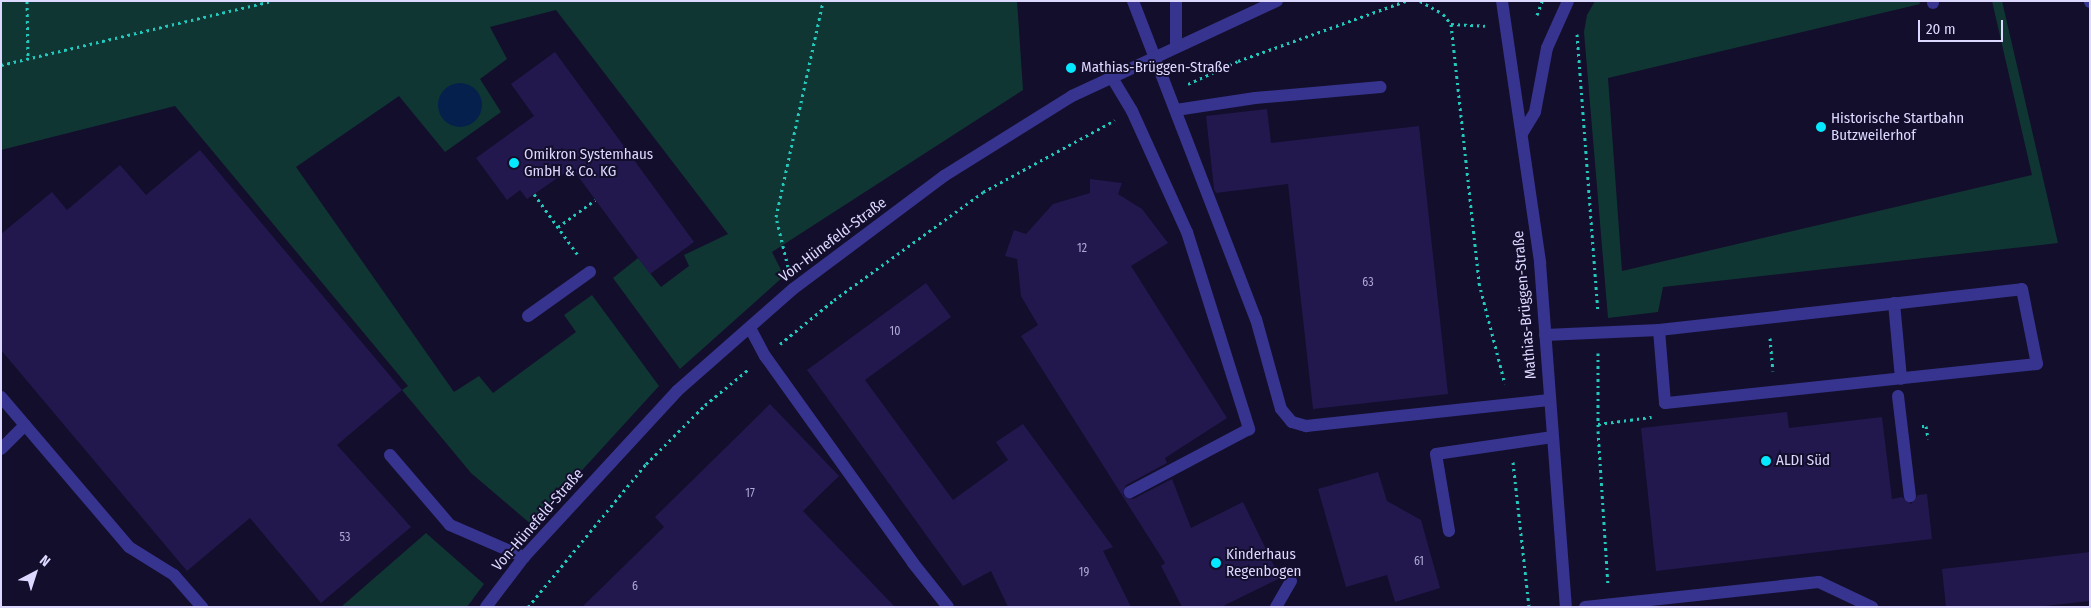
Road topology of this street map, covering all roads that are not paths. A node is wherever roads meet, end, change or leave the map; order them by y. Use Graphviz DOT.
graph roads {
  1 [pos="1133,1"];
  2 [pos="1176,1"];
  3 [pos="1277,1"];
  4 [pos="1502,1"];
  5 [pos="1568,1"];
  6 [pos="1176,46"];
  7 [pos="1153,57"];
  8 [pos="1112,76"];
  9 [pos="1381,87"];
  10 [pos="1176,110"];
  11 [pos="1523,132"];
  12 [pos="590,272"];
  13 [pos="1894,303"];
  14 [pos="528,316"];
  15 [pos="750,328"];
  16 [pos="1659,330"];
  17 [pos="1545,335"];
  18 [pos="1901,379"];
  19 [pos="1898,396"];
  20 [pos="1,397"];
  21 [pos="1549,400"];
  22 [pos="25,425"];
  23 [pos="1553,437"];
  24 [pos="1,450"];
  25 [pos="390,455"];
  26 [pos="1130,492"];
  27 [pos="1910,496"];
  28 [pos="1449,531"];
  29 [pos="524,557"];
  30 [pos="1290,581"];
  31 [pos="202,607"];
  32 [pos="486,607"];
  33 [pos="948,607"];
  34 [pos="1276,607"];
  35 [pos="1566,607"];
  36 [pos="1585,607"];
  37 [pos="1872,607"];
  1 -- 7 [label="street"];
  2 -- 6 [label="street"];
  3 -- 6 [label="street, Von-Hünefeld-Straße"];
  4 -- 11 [label="street, Mathias-Brüggen-Straße"];
  5 -- 11 [label="street"];
  6 -- 7 [label="street, Von-Hünefeld-Straße"];
  7 -- 8 [label="street, Von-Hünefeld-Straße"];
  7 -- 10 [label="street"];
  8 -- 15 [label="street, Von-Hünefeld-Straße"];
  8 -- 26 [label="street"];
  9 -- 10 [label="street"];
  10 -- 21 [label="street"];
  11 -- 17 [label="street, Mathias-Brüggen-Straße"];
  12 -- 14 [label="street"];
  13 -- 16 [label="street"];
  13 -- 18 [label="street"];
  13 -- 18 [label="street"];
  15 -- 29 [label="street, Von-Hünefeld-Straße"];
  15 -- 33 [label="street"];
  16 -- 17 [label="street"];
  16 -- 18 [label="street"];
  17 -- 21 [label="street, Mathias-Brüggen-Straße"];
  19 -- 27 [label="street"];
  20 -- 22 [label="street"];
  21 -- 23 [label="street, Mathias-Brüggen-Straße"];
  22 -- 24 [label="street"];
  22 -- 31 [label="street"];
  23 -- 28 [label="street"];
  23 -- 35 [label="street, Mathias-Brüggen-Straße"];
  25 -- 29 [label="street"];
  29 -- 32 [label="street, Von-Hünefeld-Straße"];
  30 -- 34 [label="street"];
  36 -- 37 [label="street"];
}
